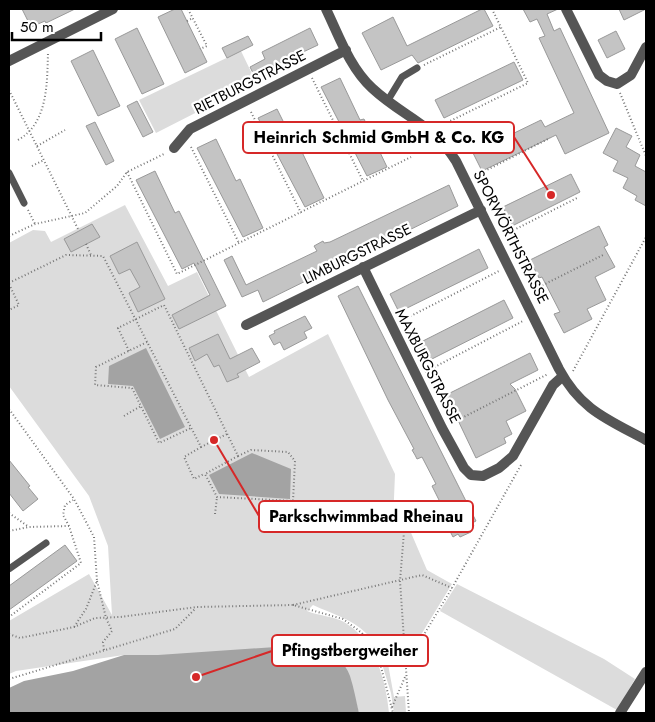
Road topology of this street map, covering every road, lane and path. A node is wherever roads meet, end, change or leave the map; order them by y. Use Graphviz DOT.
graph roads {
  1 [pos="113,9"];
  2 [pos="188,9"];
  3 [pos="326,9"];
  4 [pos="492,9"];
  5 [pos="566,9"];
  6 [pos="193,18"];
  7 [pos="187,21"];
  8 [pos="501,27"];
  9 [pos="49,41"];
  10 [pos="646,48"];
  11 [pos="200,49"];
  12 [pos="346,50"];
  13 [pos="9,61"];
  14 [pos="417,68"];
  15 [pos="308,70"];
  16 [pos="617,84"];
  17 [pos="9,90"];
  18 [pos="388,100"];
  19 [pos="245,101"];
  20 [pos="65,130"];
  21 [pos="30,133"];
  22 [pos="435,134"];
  23 [pos="185,135"];
  24 [pos="550,138"];
  25 [pos="18,140"];
  26 [pos="37,146"];
  27 [pos="174,148"];
  28 [pos="646,156"];
  29 [pos="411,157"];
  30 [pos="44,160"];
  31 [pos="32,166"];
  32 [pos="128,172"];
  33 [pos="9,173"];
  34 [pos="466,180"];
  35 [pos="363,182"];
  36 [pos="577,198"];
  37 [pos="24,204"];
  38 [pos="481,210"];
  39 [pos="301,212"];
  40 [pos="72,216"];
  41 [pos="34,224"];
  42 [pos="79,231"];
  43 [pos="9,236"];
  44 [pos="646,237"];
  45 [pos="495,240"];
  46 [pos="239,243"];
  47 [pos="86,244"];
  48 [pos="605,254"];
  49 [pos="92,255"];
  50 [pos="508,267"];
  51 [pos="363,268"];
  52 [pos="9,283"];
  53 [pos="522,296"];
  54 [pos="9,310"];
  55 [pos="534,316"];
  56 [pos="135,320"];
  57 [pos="246,325"];
  58 [pos="391,326"];
  59 [pos="147,342"];
  60 [pos="129,350"];
  61 [pos="416,376"];
  62 [pos="563,376"];
  63 [pos="141,406"];
  64 [pos="9,409"];
  65 [pos="124,416"];
  66 [pos="191,428"];
  67 [pos="442,428"];
  68 [pos="227,434"];
  69 [pos="646,440"];
  70 [pos="201,448"];
  71 [pos="238,456"];
  72 [pos="524,460"];
  73 [pos="205,474"];
  74 [pos="217,497"];
  75 [pos="74,500"];
  76 [pos="293,501"];
  77 [pos="311,503"];
  78 [pos="9,513"];
  79 [pos="215,514"];
  80 [pos="69,526"];
  81 [pos="28,527"];
  82 [pos="9,531"];
  83 [pos="404,532"];
  84 [pos="46,543"];
  85 [pos="9,569"];
  86 [pos="97,581"];
  87 [pos="400,581"];
  88 [pos="452,588"];
  89 [pos="293,605"];
  90 [pos="197,607"];
  91 [pos="9,617"];
  92 [pos="106,618"];
  93 [pos="74,627"];
  94 [pos="9,634"];
  95 [pos="104,650"];
  96 [pos="380,662"];
  97 [pos="405,666"];
  98 [pos="646,672"];
  99 [pos="406,676"];
  100 [pos="9,678"];
  101 [pos="392,707"];
  102 [pos="393,713"];
  103 [pos="409,713"];
  104 [pos="620,713"];
  1 -- 9 [label="street"];
  2 -- 6 [label="path"];
  3 -- 12 [label="street, SPORWÖRTHSTRASSE"];
  4 -- 8 [label="path"];
  5 -- 16 [label="street"];
  6 -- 7 [label="path"];
  6 -- 11 [label="path"];
  8 -- 14 [label="path"];
  8 -- 22 [label="path"];
  9 -- 13 [label="street"];
  9 -- 21 [label="path"];
  10 -- 16 [label="street"];
  12 -- 15 [label="street, RIETBURGSTRASSE"];
  12 -- 18 [label="street, SPORWÖRTHSTRASSE"];
  14 -- 18 [label="lane"];
  15 -- 19 [label="street, RIETBURGSTRASSE"];
  15 -- 35 [label="path"];
  16 -- 28 [label="path"];
  17 -- 21 [label="path"];
  18 -- 22 [label="street, SPORWÖRTHSTRASSE"];
  19 -- 23 [label="street, RIETBURGSTRASSE"];
  19 -- 39 [label="path"];
  20 -- 26 [label="path"];
  21 -- 25 [label="path"];
  21 -- 26 [label="path"];
  22 -- 34 [label="street, SPORWÖRTHSTRASSE"];
  23 -- 27 [label="street, RIETBURGSTRASSE"];
  23 -- 46 [label="path"];
  24 -- 34 [label="path"];
  26 -- 30 [label="path"];
  27 -- 32 [label="path"];
  29 -- 35 [label="path"];
  30 -- 31 [label="path"];
  30 -- 40 [label="path"];
  32 -- 40 [label="path"];
  32 -- 46 [label="path"];
  33 -- 37 [label="lane"];
  34 -- 38 [label="street, SPORWÖRTHSTRASSE"];
  35 -- 39 [label="path"];
  36 -- 45 [label="path"];
  37 -- 41 [label="path"];
  38 -- 45 [label="street, SPORWÖRTHSTRASSE"];
  38 -- 51 [label="street, LIMBURGSTRASSE"];
  39 -- 46 [label="path"];
  40 -- 41 [label="path"];
  40 -- 42 [label="path"];
  41 -- 43 [label="path"];
  44 -- 62 [label="path"];
  45 -- 50 [label="street, SPORWÖRTHSTRASSE"];
  47 -- 49 [label="path"];
  48 -- 53 [label="path"];
  49 -- 52 [label="path"];
  49 -- 56 [label="path"];
  50 -- 53 [label="street, SPORWÖRTHSTRASSE"];
  50 -- 58 [label="path"];
  51 -- 57 [label="street, LIMBURGSTRASSE"];
  51 -- 58 [label="street, MAXBURGSTRASSE"];
  52 -- 54 [label="path"];
  53 -- 55 [label="street, SPORWÖRTHSTRASSE"];
  55 -- 61 [label="path"];
  55 -- 62 [label="street, SPORWÖRTHSTRASSE"];
  56 -- 59 [label="path"];
  56 -- 60 [label="path"];
  56 -- 68 [label="path"];
  58 -- 61 [label="street, MAXBURGSTRASSE"];
  59 -- 60 [label="path"];
  59 -- 66 [label="path"];
  60 -- 63 [label="path"];
  61 -- 67 [label="street, MAXBURGSTRASSE"];
  62 -- 67 [label="path"];
  62 -- 67 [label="street, MAXBURGSTRASSE"];
  62 -- 69 [label="street, SPORWÖRTHSTRASSE"];
  63 -- 65 [label="path"];
  63 -- 66 [label="path"];
  64 -- 75 [label="path"];
  66 -- 70 [label="path"];
  68 -- 70 [label="path"];
  68 -- 71 [label="path"];
  70 -- 73 [label="path"];
  71 -- 73 [label="path"];
  71 -- 76 [label="path"];
  72 -- 88 [label="path"];
  73 -- 74 [label="path"];
  74 -- 76 [label="path"];
  74 -- 79 [label="path"];
  75 -- 80 [label="path"];
  75 -- 86 [label="path"];
  76 -- 77 [label="path"];
  78 -- 81 [label="path"];
  80 -- 81 [label="path"];
  80 -- 91 [label="path"];
  81 -- 82 [label="path"];
  83 -- 87 [label="path"];
  84 -- 85 [label="lane"];
  86 -- 92 [label="path"];
  86 -- 93 [label="path"];
  87 -- 88 [label="path"];
  87 -- 89 [label="path"];
  87 -- 97 [label="path"];
  88 -- 97 [label="path"];
  89 -- 90 [label="path"];
  89 -- 96 [label="path"];
  90 -- 92 [label="path"];
  90 -- 95 [label="path"];
  92 -- 93 [label="path"];
  92 -- 95 [label="path"];
  93 -- 94 [label="path"];
  95 -- 100 [label="path"];
  96 -- 97 [label="path"];
  96 -- 101 [label="path"];
  97 -- 99 [label="path"];
  98 -- 104 [label="street"];
  99 -- 101 [label="path"];
  99 -- 103 [label="path"];
  101 -- 102 [label="path"];
}
